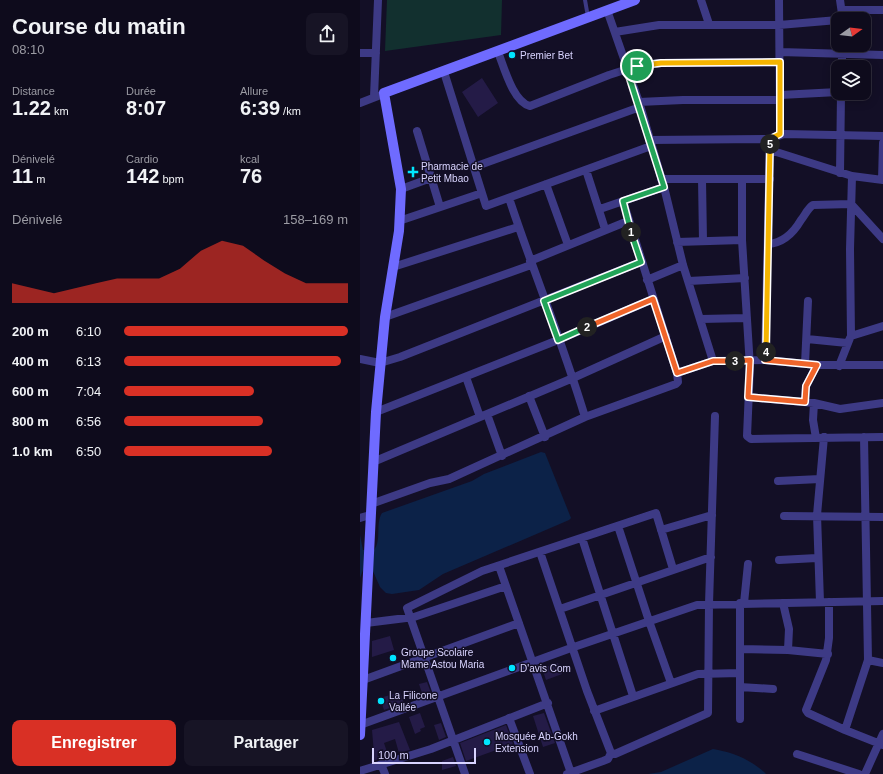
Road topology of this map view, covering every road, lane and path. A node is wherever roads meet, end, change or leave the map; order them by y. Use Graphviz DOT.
graph roads {
  1 [pos="378,0"];
  2 [pos="585,0"];
  3 [pos="635,0"];
  4 [pos="701,0"];
  5 [pos="779,0"];
  6 [pos="840,0"];
  7 [pos="607,10"];
  8 [pos="883,10"];
  9 [pos="842,12"];
  10 [pos="867,12"];
  11 [pos="588,18"];
  12 [pos="831,21"];
  13 [pos="709,24"];
  14 [pos="779,25"];
  15 [pos="615,32"];
  16 [pos="498,52"];
  17 [pos="780,52"];
  18 [pos="360,53"];
  19 [pos="376,53"];
  20 [pos="842,55"];
  21 [pos="883,55"];
  22 [pos="842,60"];
  23 [pos="780,62"];
  24 [pos="627,70"];
  25 [pos="444,72"];
  26 [pos="384,93"];
  27 [pos="831,94"];
  28 [pos="374,97"];
  29 [pos="780,98"];
  30 [pos="839,100"];
  31 [pos="360,103"];
  32 [pos="639,105"];
  33 [pos="417,131"];
  34 [pos="780,134"];
  35 [pos="840,136"];
  36 [pos="883,136"];
  37 [pos="770,139"];
  38 [pos="650,143"];
  39 [pos="883,143"];
  40 [pos="770,150"];
  41 [pos="474,167"];
  42 [pos="586,170"];
  43 [pos="840,173"];
  44 [pos="852,176"];
  45 [pos="431,178"];
  46 [pos="702,179"];
  47 [pos="742,179"];
  48 [pos="770,179"];
  49 [pos="883,180"];
  50 [pos="662,183"];
  51 [pos="546,184"];
  52 [pos="401,189"];
  53 [pos="482,193"];
  54 [pos="509,198"];
  55 [pos="623,201"];
  56 [pos="851,204"];
  57 [pos="440,207"];
  58 [pos="600,209"];
  59 [pos="399,221"];
  60 [pos="628,221"];
  61 [pos="518,227"];
  62 [pos="605,229"];
  63 [pos="742,240"];
  64 [pos="883,240"];
  65 [pos="703,241"];
  66 [pos="677,242"];
  67 [pos="568,244"];
  68 [pos="768,244"];
  69 [pos="641,262"];
  70 [pos="530,263"];
  71 [pos="683,265"];
  72 [pos="393,267"];
  73 [pos="744,278"];
  74 [pos="647,280"];
  75 [pos="689,281"];
  76 [pos="653,299"];
  77 [pos="544,301"];
  78 [pos="808,301"];
  79 [pos="385,317"];
  80 [pos="746,318"];
  81 [pos="701,319"];
  82 [pos="883,326"];
  83 [pos="666,336"];
  84 [pos="807,339"];
  85 [pos="849,339"];
  86 [pos="558,340"];
  87 [pos="360,359"];
  88 [pos="750,360"];
  89 [pos="765,360"];
  90 [pos="713,361"];
  91 [pos="380,363"];
  92 [pos="805,364"];
  93 [pos="817,365"];
  94 [pos="883,365"];
  95 [pos="839,366"];
  96 [pos="677,373"];
  97 [pos="466,377"];
  98 [pos="573,378"];
  99 [pos="529,396"];
  100 [pos="748,397"];
  101 [pos="805,402"];
  102 [pos="814,403"];
  103 [pos="883,403"];
  104 [pos="376,412"];
  105 [pos="483,415"];
  106 [pos="715,416"];
  107 [pos="585,417"];
  108 [pos="545,437"];
  109 [pos="820,437"];
  110 [pos="864,437"];
  111 [pos="883,437"];
  112 [pos="502,456"];
  113 [pos="373,462"];
  114 [pos="820,479"];
  115 [pos="778,481"];
  116 [pos="371,504"];
  117 [pos="370,515"];
  118 [pos="712,515"];
  119 [pos="817,515"];
  120 [pos="784,516"];
  121 [pos="866,517"];
  122 [pos="883,517"];
  123 [pos="360,518"];
  124 [pos="618,526"];
  125 [pos="661,530"];
  126 [pos="582,538"];
  127 [pos="540,552"];
  128 [pos="711,557"];
  129 [pos="818,558"];
  130 [pos="779,560"];
  131 [pos="748,564"];
  132 [pos="499,566"];
  133 [pos="673,569"];
  134 [pos="636,583"];
  135 [pos="506,586"];
  136 [pos="599,596"];
  137 [pos="867,601"];
  138 [pos="883,601"];
  139 [pos="820,602"];
  140 [pos="829,602"];
  141 [pos="742,603"];
  142 [pos="783,603"];
  143 [pos="709,604"];
  144 [pos="560,609"];
  145 [pos="409,618"];
  146 [pos="648,621"];
  147 [pos="366,623"];
  148 [pos="519,623"];
  149 [pos="612,634"];
  150 [pos="571,648"];
  151 [pos="740,649"];
  152 [pos="788,650"];
  153 [pos="828,654"];
  154 [pos="423,658"];
  155 [pos="868,660"];
  156 [pos="533,662"];
  157 [pos="883,663"];
  158 [pos="740,673"];
  159 [pos="708,674"];
  160 [pos="363,680"];
  161 [pos="671,683"];
  162 [pos="740,686"];
  163 [pos="773,688"];
  164 [pos="634,696"];
  165 [pos="437,697"];
  166 [pos="548,703"];
  167 [pos="361,710"];
  168 [pos="594,711"];
  169 [pos="509,718"];
  170 [pos="740,719"];
  171 [pos="360,725"];
  172 [pos="845,730"];
  173 [pos="883,734"];
  174 [pos="360,735"];
  175 [pos="453,740"];
  176 [pos="881,744"];
  177 [pos="611,753"];
  178 [pos="797,754"];
  179 [pos="382,764"];
  180 [pos="360,771"];
  181 [pos="569,773"];
  182 [pos="385,774"];
  183 [pos="465,774"];
  184 [pos="530,774"];
  185 [pos="859,774"];
  186 [pos="865,774"];
  1 -- 19 [label="street"];
  2 -- 11 [label="lane"];
  3 -- 7 [label="street"];
  4 -- 13 [label="street"];
  5 -- 14 [label="street"];
  6 -- 9 [label="street"];
  7 -- 11 [label="street"];
  7 -- 15 [label="street"];
  8 -- 10 [label="street"];
  11 -- 16 [label="street"];
  12 -- 14 [label="street"];
  13 -- 14 [label="street"];
  13 -- 15 [label="street"];
  14 -- 17 [label="street"];
  15 -- 24 [label="street"];
  16 -- 24 [label="street"];
  16 -- 25 [label="street"];
  17 -- 20 [label="street"];
  17 -- 23 [label="street"];
  18 -- 19 [label="street"];
  19 -- 28 [label="street"];
  20 -- 21 [label="street"];
  20 -- 22 [label="street"];
  23 -- 24 [label="street"];
  23 -- 29 [label="street"];
  24 -- 32 [label="street"];
  25 -- 26 [label="street"];
  25 -- 41 [label="street"];
  26 -- 28 [label="street"];
  26 -- 52 [label="street"];
  27 -- 29 [label="street"];
  28 -- 31 [label="street"];
  29 -- 32 [label="street"];
  29 -- 34 [label="street"];
  30 -- 35 [label="street"];
  32 -- 38 [label="street"];
  32 -- 41 [label="street"];
  33 -- 45 [label="street"];
  34 -- 35 [label="street"];
  34 -- 37 [label="street"];
  35 -- 36 [label="street"];
  35 -- 43 [label="street"];
  37 -- 38 [label="street"];
  37 -- 40 [label="street"];
  38 -- 42 [label="street"];
  38 -- 50 [label="street"];
  39 -- 49 [label="street"];
  40 -- 43 [label="street"];
  40 -- 48 [label="street"];
  41 -- 53 [label="street"];
  42 -- 51 [label="street"];
  42 -- 58 [label="street"];
  43 -- 44 [label="street"];
  44 -- 49 [label="street"];
  44 -- 56 [label="street"];
  45 -- 52 [label="street"];
  45 -- 57 [label="street"];
  46 -- 47 [label="street"];
  46 -- 50 [label="street"];
  46 -- 65 [label="street"];
  47 -- 48 [label="street"];
  47 -- 63 [label="street"];
  48 -- 68 [label="street"];
  50 -- 55 [label="street"];
  50 -- 66 [label="street"];
  51 -- 54 [label="street"];
  51 -- 67 [label="street"];
  52 -- 59 [label="street"];
  53 -- 54 [label="street"];
  53 -- 57 [label="street"];
  54 -- 61 [label="street"];
  55 -- 58 [label="street"];
  55 -- 60 [label="street"];
  56 -- 64 [label="street"];
  56 -- 68 [label="street"];
  56 -- 85 [label="street"];
  57 -- 59 [label="street"];
  58 -- 62 [label="street"];
  59 -- 72 [label="street"];
  60 -- 62 [label="street"];
  60 -- 69 [label="street"];
  61 -- 70 [label="street"];
  61 -- 72 [label="street"];
  62 -- 67 [label="street"];
  63 -- 65 [label="street"];
  63 -- 73 [label="street"];
  65 -- 66 [label="street"];
  66 -- 71 [label="street"];
  67 -- 70 [label="street"];
  68 -- 89 [label="street"];
  69 -- 74 [label="street"];
  69 -- 77 [label="street"];
  70 -- 77 [label="street"];
  70 -- 79 [label="street"];
  71 -- 74 [label="street"];
  71 -- 75 [label="street"];
  72 -- 79 [label="street"];
  73 -- 75 [label="street"];
  73 -- 80 [label="street"];
  74 -- 76 [label="street"];
  75 -- 81 [label="street"];
  76 -- 83 [label="street"];
  76 -- 86 [label="street"];
  77 -- 86 [label="street"];
  77 -- 91 [label="street"];
  78 -- 84 [label="street"];
  79 -- 91 [label="street"];
  80 -- 81 [label="street"];
  80 -- 88 [label="street"];
  81 -- 90 [label="street"];
  82 -- 85 [label="street"];
  83 -- 96 [label="street"];
  83 -- 98 [label="street"];
  84 -- 85 [label="street"];
  84 -- 92 [label="street"];
  85 -- 95 [label="street"];
  86 -- 97 [label="street"];
  86 -- 98 [label="street"];
  87 -- 91 [label="street"];
  88 -- 89 [label="street"];
  88 -- 90 [label="street"];
  88 -- 100 [label="street"];
  89 -- 92 [label="street"];
  90 -- 96 [label="street"];
  91 -- 104 [label="street"];
  92 -- 93 [label="street"];
  93 -- 95 [label="street"];
  93 -- 101 [label="street"];
  94 -- 95 [label="street"];
  96 -- 107 [label="street"];
  97 -- 104 [label="street"];
  97 -- 105 [label="street"];
  98 -- 99 [label="street"];
  98 -- 107 [label="street"];
  99 -- 105 [label="street"];
  99 -- 108 [label="street"];
  100 -- 101 [label="street"];
  100 -- 109 [label="street"];
  101 -- 102 [label="street"];
  102 -- 103 [label="street"];
  102 -- 109 [label="street"];
  104 -- 113 [label="street"];
  105 -- 112 [label="street"];
  105 -- 113 [label="street"];
  106 -- 118 [label="street"];
  107 -- 108 [label="street"];
  108 -- 112 [label="street"];
  109 -- 110 [label="street"];
  109 -- 114 [label="street"];
  110 -- 111 [label="street"];
  110 -- 121 [label="street"];
  112 -- 116 [label="street"];
  113 -- 116 [label="street"];
  114 -- 115 [label="street"];
  114 -- 119 [label="street"];
  116 -- 117 [label="street"];
  117 -- 123 [label="street"];
  117 -- 147 [label="street"];
  118 -- 125 [label="street"];
  118 -- 128 [label="street"];
  119 -- 120 [label="street"];
  119 -- 121 [label="street"];
  119 -- 129 [label="street"];
  121 -- 122 [label="street"];
  121 -- 137 [label="street"];
  124 -- 125 [label="street"];
  124 -- 126 [label="street"];
  124 -- 134 [label="street"];
  125 -- 133 [label="street"];
  126 -- 127 [label="street"];
  126 -- 136 [label="street"];
  127 -- 132 [label="street"];
  127 -- 144 [label="street"];
  128 -- 133 [label="street"];
  128 -- 143 [label="street"];
  129 -- 130 [label="street"];
  129 -- 139 [label="street"];
  131 -- 141 [label="street"];
  132 -- 135 [label="street"];
  132 -- 145 [label="street"];
  133 -- 134 [label="street"];
  134 -- 136 [label="street"];
  134 -- 146 [label="street"];
  135 -- 145 [label="street"];
  135 -- 148 [label="street"];
  136 -- 144 [label="street"];
  136 -- 149 [label="street"];
  137 -- 138 [label="street"];
  137 -- 140 [label="street"];
  137 -- 155 [label="street"];
  139 -- 140 [label="street"];
  139 -- 142 [label="street"];
  140 -- 153 [label="street"];
  141 -- 142 [label="street"];
  141 -- 143 [label="street"];
  141 -- 151 [label="street"];
  142 -- 152 [label="street"];
  143 -- 146 [label="street"];
  143 -- 159 [label="street"];
  144 -- 150 [label="street"];
  145 -- 147 [label="street"];
  145 -- 154 [label="street"];
  146 -- 149 [label="street"];
  146 -- 161 [label="street"];
  147 -- 160 [label="street"];
  148 -- 154 [label="street"];
  148 -- 156 [label="street"];
  149 -- 150 [label="street"];
  149 -- 164 [label="street"];
  150 -- 156 [label="street"];
  150 -- 168 [label="street"];
  151 -- 152 [label="street"];
  151 -- 158 [label="street"];
  152 -- 153 [label="street"];
  153 -- 172 [label="street"];
  154 -- 160 [label="street"];
  154 -- 165 [label="street"];
  155 -- 157 [label="street"];
  155 -- 172 [label="street"];
  156 -- 165 [label="street"];
  156 -- 166 [label="street"];
  158 -- 159 [label="street"];
  158 -- 162 [label="street"];
  159 -- 161 [label="street"];
  159 -- 177 [label="street"];
  160 -- 167 [label="street"];
  161 -- 164 [label="street"];
  162 -- 163 [label="street"];
  162 -- 170 [label="street"];
  164 -- 168 [label="street"];
  165 -- 171 [label="street"];
  165 -- 175 [label="street"];
  166 -- 169 [label="street"];
  166 -- 181 [label="street"];
  167 -- 171 [label="street"];
  168 -- 177 [label="street"];
  169 -- 175 [label="street"];
  169 -- 184 [label="street"];
  171 -- 174 [label="street"];
  172 -- 176 [label="street"];
  173 -- 176 [label="street"];
  175 -- 179 [label="street"];
  175 -- 183 [label="street"];
  176 -- 186 [label="street"];
  177 -- 181 [label="street"];
  178 -- 185 [label="street"];
  179 -- 180 [label="street"];
  179 -- 182 [label="street"];
}
